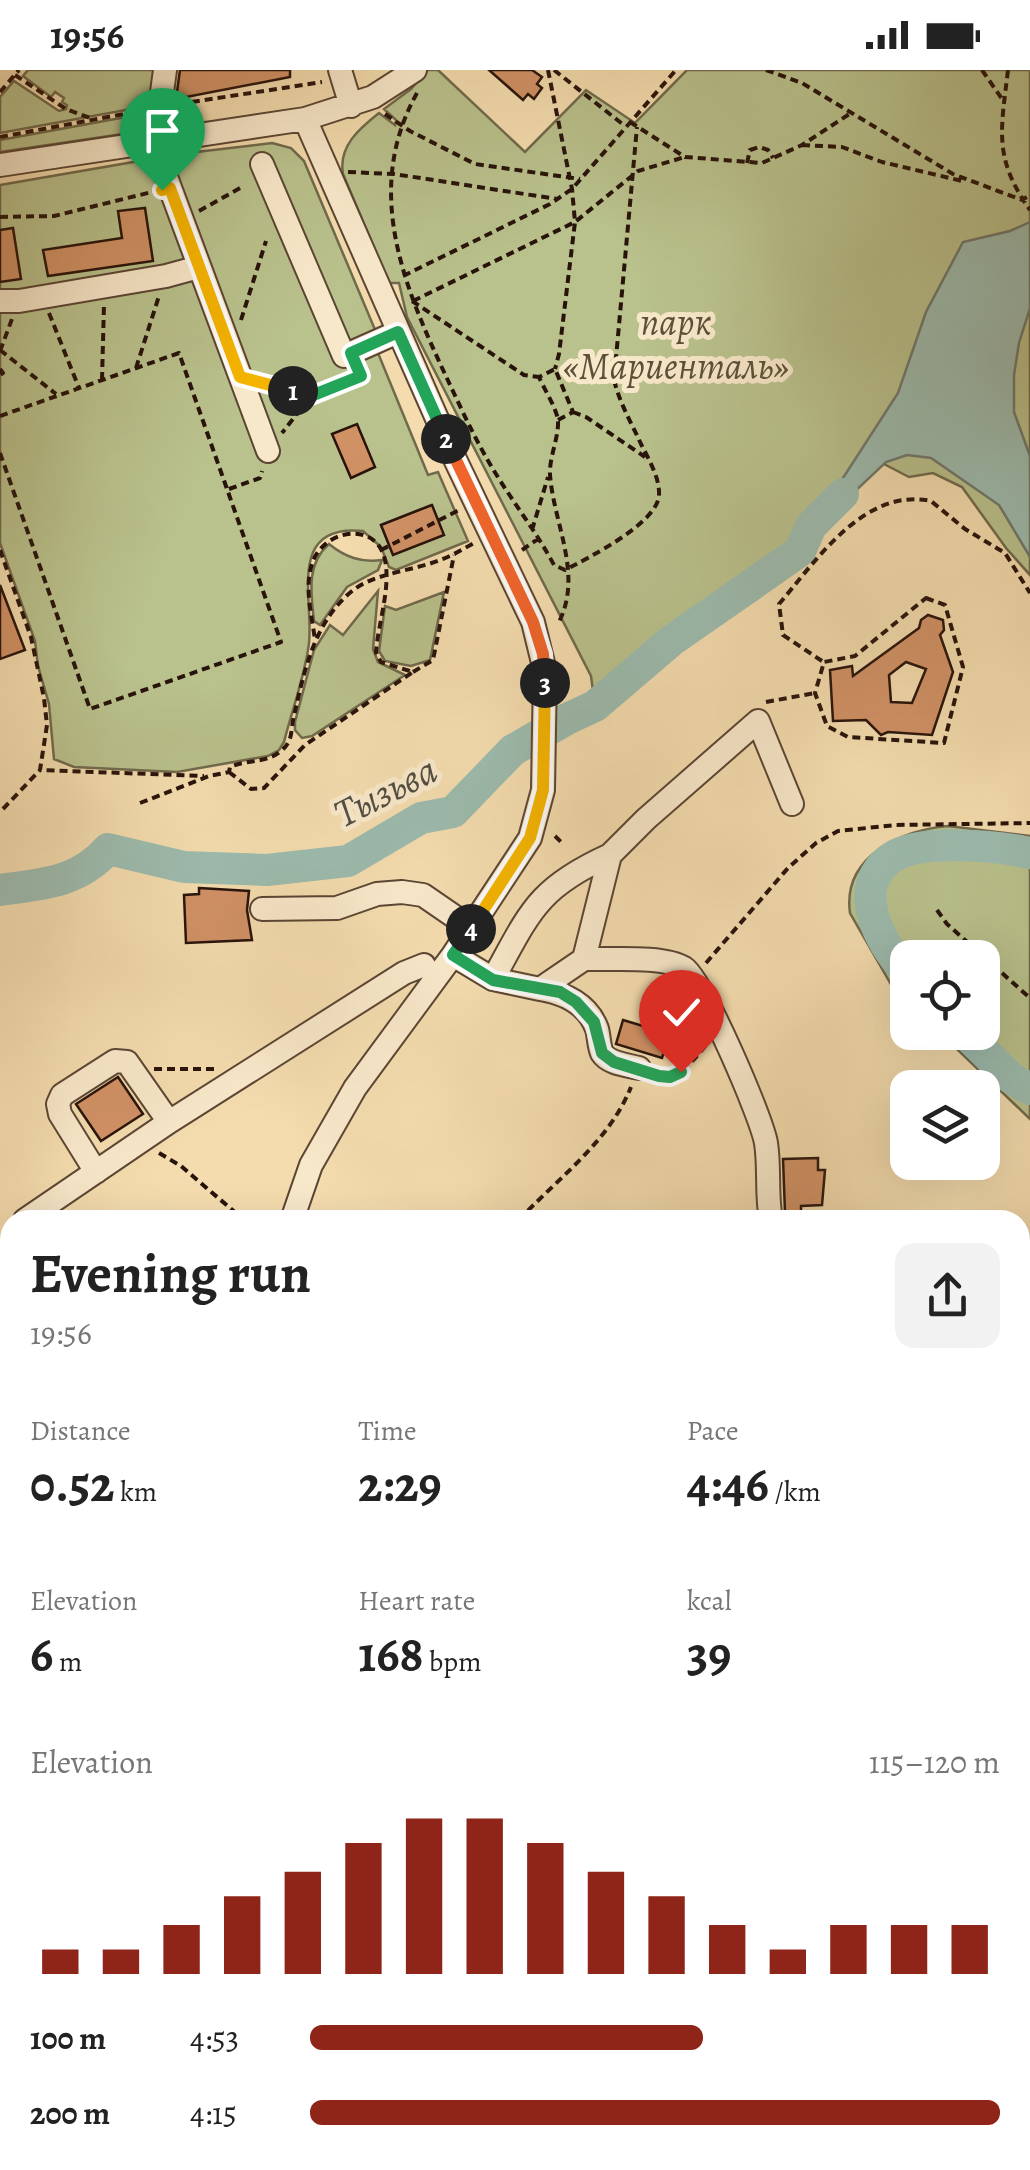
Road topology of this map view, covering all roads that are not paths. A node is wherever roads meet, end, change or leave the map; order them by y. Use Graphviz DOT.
graph roads {
  1 [pos="165,70"];
  2 [pos="341,74"];
  3 [pos="417,79"];
  4 [pos="358,103"];
  5 [pos="305,118"];
  6 [pos="161,140"];
  7 [pos="262,164"];
  8 [pos="0,165"];
  9 [pos="199,267"];
  10 [pos="20,299"];
  11 [pos="398,332"];
  12 [pos="268,451"];
  13 [pos="792,804"];
  14 [pos="610,855"];
  15 [pos="262,909"];
  16 [pos="471,928"];
  17 [pos="453,955"];
  18 [pos="584,959"];
  19 [pos="424,965"];
  20 [pos="493,980"];
  21 [pos="540,989"];
  22 [pos="639,1068"];
  23 [pos="169,1122"];
  24 [pos="96,1172"];
  25 [pos="40,1210"];
  26 [pos="296,1210"];
  27 [pos="770,1210"];
  1 -- 6 [label="street"];
  2 -- 4 [label="street"];
  3 -- 4 [label="street"];
  4 -- 5 [label="street"];
  5 -- 6 [label="street"];
  5 -- 11 [label="street"];
  6 -- 8 [label="street"];
  6 -- 9 [label="street"];
  7 -- 11 [label="street"];
  9 -- 10 [label="street"];
  9 -- 12 [label="street"];
  11 -- 16 [label="street"];
  13 -- 14 [label="street"];
  14 -- 18 [label="street"];
  14 -- 20 [label="street"];
  15 -- 16 [label="street"];
  16 -- 17 [label="street"];
  17 -- 20 [label="street"];
  17 -- 26 [label="street"];
  18 -- 21 [label="street"];
  18 -- 27 [label="street"];
  19 -- 23 [label="street"];
  20 -- 21 [label="street"];
  21 -- 22 [label="street"];
  23 -- 24 [label="street"];
  23 -- 24 [label="street"];
  24 -- 25 [label="street"];
}
